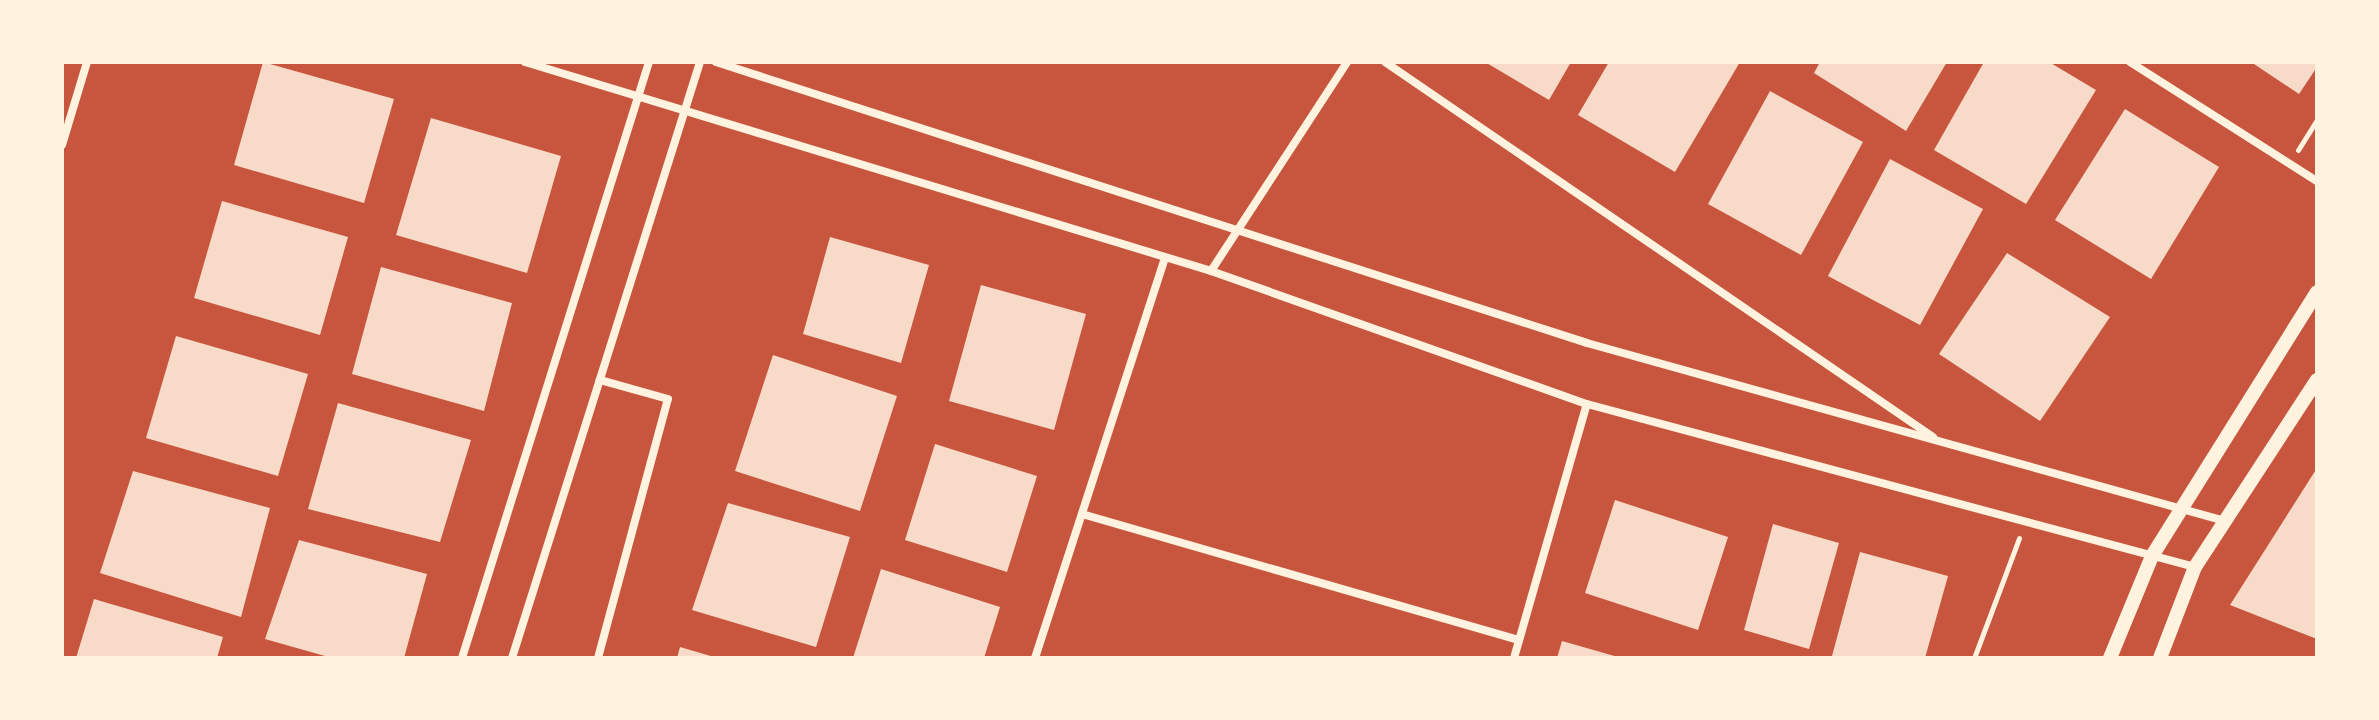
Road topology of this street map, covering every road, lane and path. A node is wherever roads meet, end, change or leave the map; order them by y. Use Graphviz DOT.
graph roads {
  1 [pos="87,62"];
  2 [pos="525,62"];
  3 [pos="649,62"];
  4 [pos="700,62"];
  5 [pos="716,62"];
  6 [pos="1347,62"];
  7 [pos="1385,62"];
  8 [pos="2130,62"];
  9 [pos="638,97"];
  10 [pos="684,113"];
  11 [pos="2317,120"];
  12 [pos="62,145"];
  13 [pos="2290,164"];
  14 [pos="2317,181"];
  15 [pos="1237,225"];
  16 [pos="1165,258"];
  17 [pos="1211,271"];
  18 [pos="2317,292"];
  19 [pos="600,380"];
  20 [pos="2317,380"];
  21 [pos="1587,404"];
  22 [pos="1940,441"];
  23 [pos="2181,509"];
  24 [pos="1082,514"];
  25 [pos="2225,521"];
  26 [pos="2025,522"];
  27 [pos="2152,556"];
  28 [pos="2195,567"];
  29 [pos="1519,640"];
  30 [pos="462,658"];
  31 [pos="512,658"];
  32 [pos="598,658"];
  33 [pos="1035,658"];
  34 [pos="1514,658"];
  35 [pos="1974,658"];
  36 [pos="2110,658"];
  37 [pos="2160,658"];
  1 -- 12 [label="street"];
  2 -- 9 [label="street"];
  3 -- 9 [label="street"];
  4 -- 10 [label="street"];
  5 -- 15 [label="street"];
  6 -- 15 [label="street"];
  7 -- 22 [label="street"];
  8 -- 13 [label="street"];
  9 -- 10 [label="street"];
  9 -- 30 [label="street"];
  10 -- 16 [label="street"];
  10 -- 19 [label="street"];
  11 -- 13 [label="path"];
  13 -- 14 [label="street"];
  15 -- 17 [label="street"];
  15 -- 22 [label="street"];
  16 -- 17 [label="street"];
  16 -- 24 [label="street"];
  17 -- 21 [label="street"];
  18 -- 23 [label="street"];
  19 -- 31 [label="street"];
  19 -- 32 [label="street"];
  20 -- 25 [label="street"];
  21 -- 26 [label="street"];
  21 -- 29 [label="street"];
  22 -- 23 [label="street"];
  23 -- 25 [label="street"];
  23 -- 27 [label="street"];
  24 -- 29 [label="street"];
  24 -- 33 [label="street"];
  25 -- 28 [label="street"];
  26 -- 27 [label="street"];
  26 -- 35 [label="path"];
  27 -- 28 [label="street"];
  27 -- 36 [label="street"];
  28 -- 37 [label="street"];
  29 -- 34 [label="street"];
}
